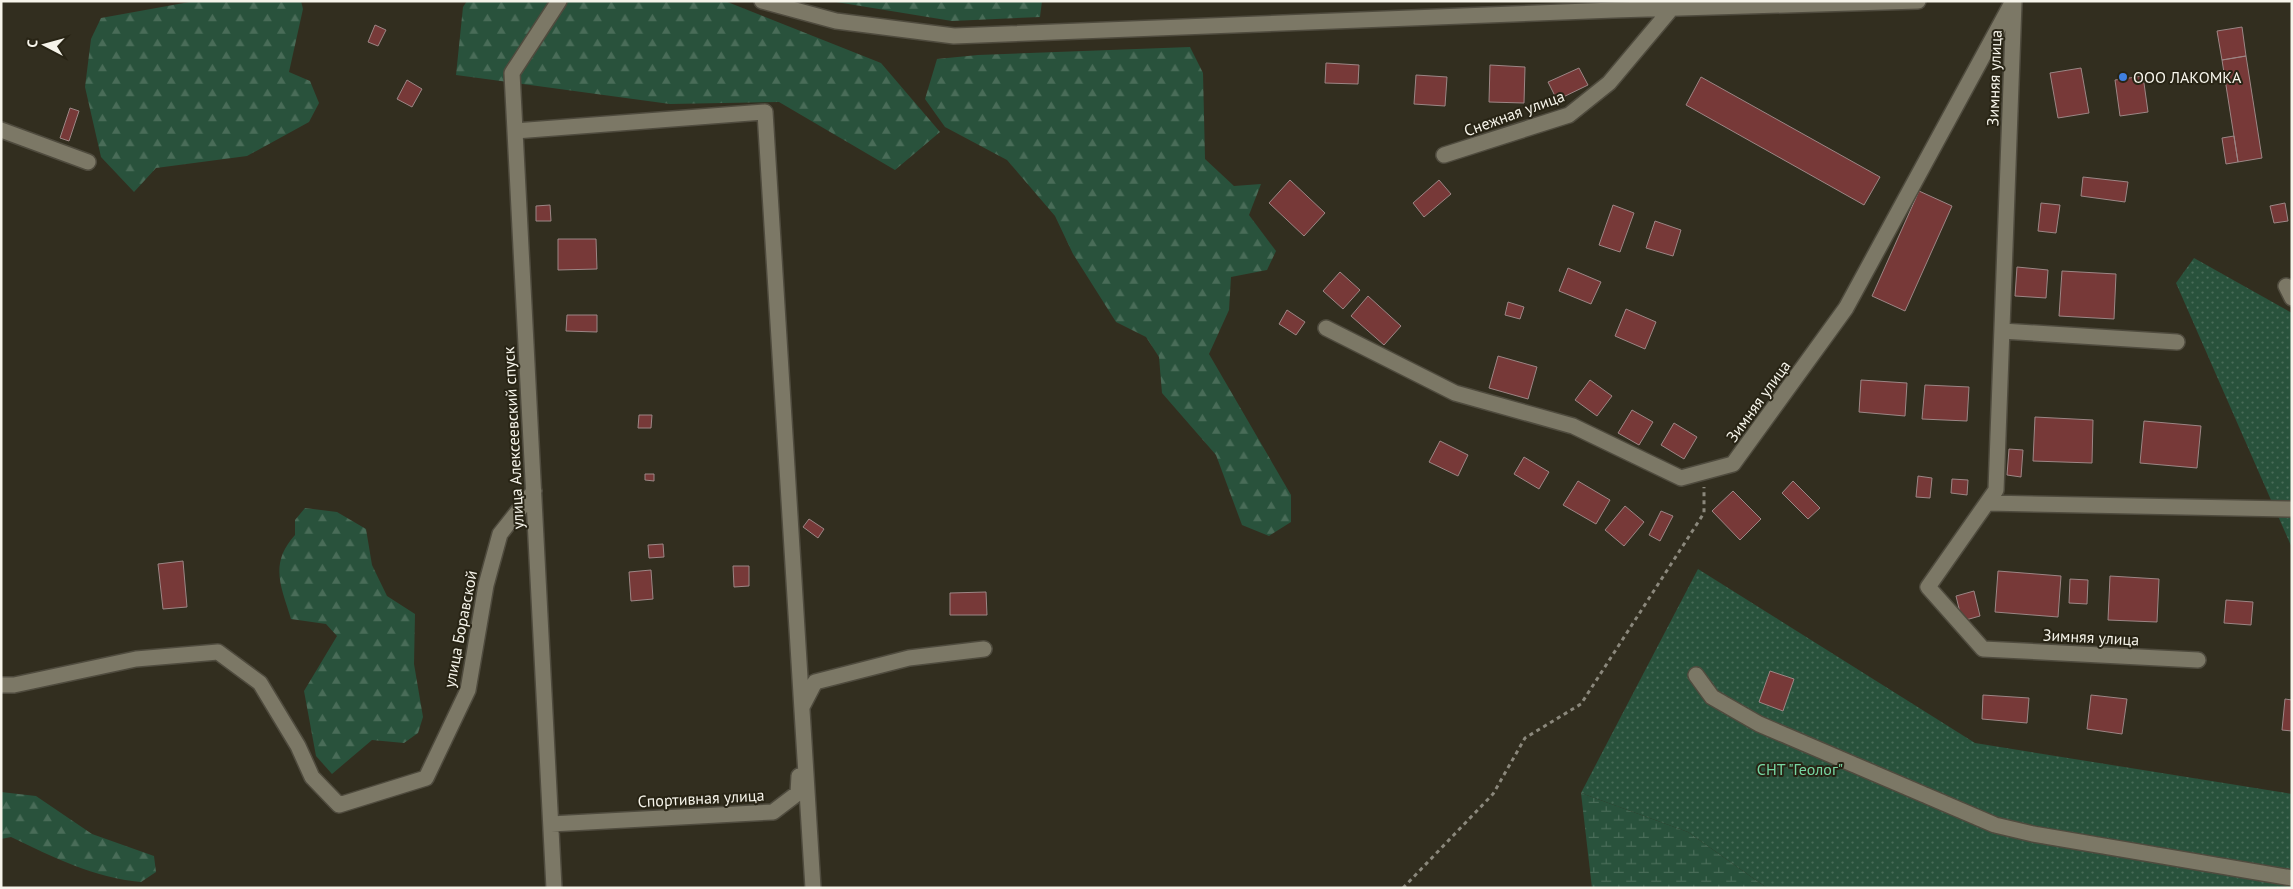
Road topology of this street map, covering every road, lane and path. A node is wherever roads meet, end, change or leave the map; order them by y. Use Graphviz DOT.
graph roads {
  1 [pos="559,1"];
  2 [pos="762,1"];
  3 [pos="1918,1"];
  4 [pos="2014,1"];
  5 [pos="1865,2"];
  6 [pos="1613,6"];
  7 [pos="1672,8"];
  8 [pos="1,130"];
  9 [pos="515,130"];
  10 [pos="1444,155"];
  11 [pos="88,162"];
  12 [pos="2292,289"];
  13 [pos="2292,298"];
  14 [pos="1326,328"];
  15 [pos="2002,331"];
  16 [pos="2177,342"];
  17 [pos="1704,486"];
  18 [pos="534,491"];
  19 [pos="1987,503"];
  20 [pos="2292,509"];
  21 [pos="984,649"];
  22 [pos="2198,660"];
  23 [pos="1696,675"];
  24 [pos="1,685"];
  25 [pos="802,707"];
  26 [pos="551,824"];
  27 [pos="2292,878"];
  28 [pos="554,888"];
  29 [pos="813,888"];
  30 [pos="1403,888"];
  1 -- 9 [label="street, улица Алексеевский спуск"];
  2 -- 6 [label="street"];
  3 -- 5 [label="street"];
  4 -- 14 [label="street, Зимняя улица"];
  4 -- 15 [label="street, Зимняя улица"];
  5 -- 7 [label="street"];
  6 -- 7 [label="street"];
  7 -- 10 [label="street, Снежная улица"];
  8 -- 11 [label="street"];
  9 -- 18 [label="street, улица Алексеевский спуск"];
  9 -- 25 [label="street"];
  12 -- 13 [label="street"];
  15 -- 16 [label="street"];
  15 -- 19 [label="street, Зимняя улица"];
  17 -- 30 [label="path"];
  18 -- 24 [label="street, улица Боравской"];
  18 -- 26 [label="street, улица Алексеевский спуск"];
  19 -- 20 [label="street"];
  19 -- 22 [label="street, Зимняя улица"];
  21 -- 25 [label="street, Спортивная улица"];
  23 -- 27 [label="street"];
  25 -- 26 [label="street, Спортивная улица"];
  25 -- 29 [label="street"];
  26 -- 28 [label="street, улица Алексеевский спуск"];
}
